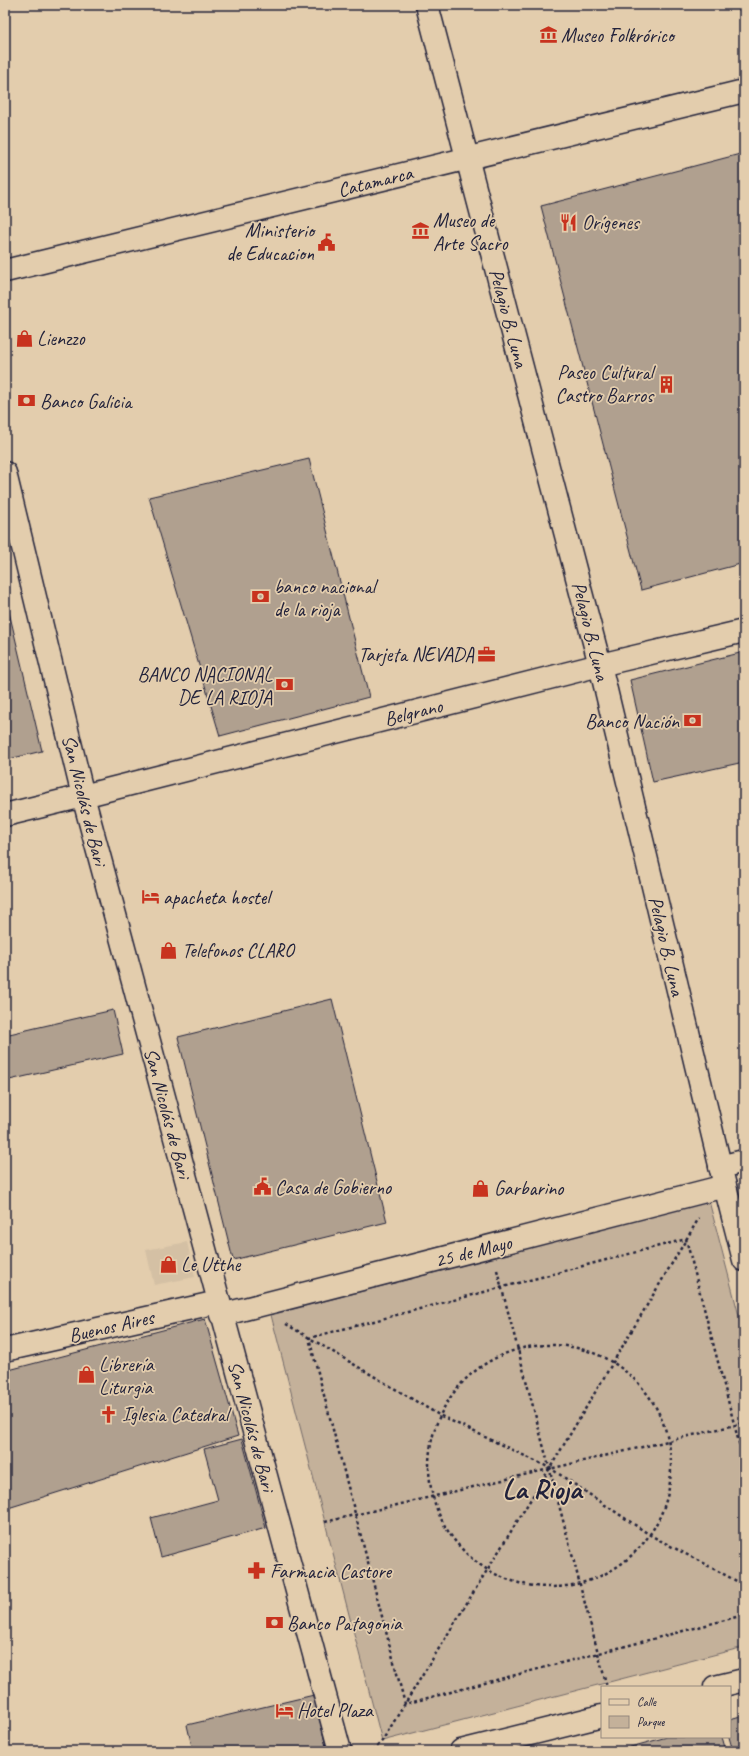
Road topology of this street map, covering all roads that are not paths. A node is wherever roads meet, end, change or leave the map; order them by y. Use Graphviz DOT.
graph roads {
  1 [pos="427,5"];
  2 [pos="744,91"];
  3 [pos="467,159"];
  4 [pos="5,271"];
  5 [pos="5,473"];
  6 [pos="744,631"];
  7 [pos="600,665"];
  8 [pos="83,796"];
  9 [pos="5,815"];
  10 [pos="744,1161"];
  11 [pos="722,1177"];
  12 [pos="744,1260"];
  13 [pos="220,1308"];
  14 [pos="5,1350"];
  15 [pos="744,1680"];
  16 [pos="720,1686"];
  17 [pos="601,1716"];
  18 [pos="340,1751"];
  19 [pos="461,1751"];
  1 -- 3 [label="street, Pelagio B. Luna"];
  2 -- 3 [label="street, Catamarca"];
  3 -- 4 [label="street, Catamarca"];
  3 -- 7 [label="street, Pelagio B. Luna"];
  5 -- 8 [label="street, San Nicolás de Bari"];
  6 -- 7 [label="street, Belgrano"];
  7 -- 8 [label="street, Belgrano"];
  7 -- 11 [label="street, Pelagio B. Luna"];
  8 -- 9 [label="street, Belgrano"];
  8 -- 13 [label="street, San Nicolás de Bari"];
  10 -- 11 [label="street, 25 de Mayo"];
  11 -- 12 [label="street, Pelagio B. Luna"];
  11 -- 13 [label="street, 25 de Mayo"];
  13 -- 14 [label="street, Buenos Aires"];
  13 -- 18 [label="street, San Nicolás de Bari"];
  15 -- 16 [label="street"];
  17 -- 19 [label="street"];
}
